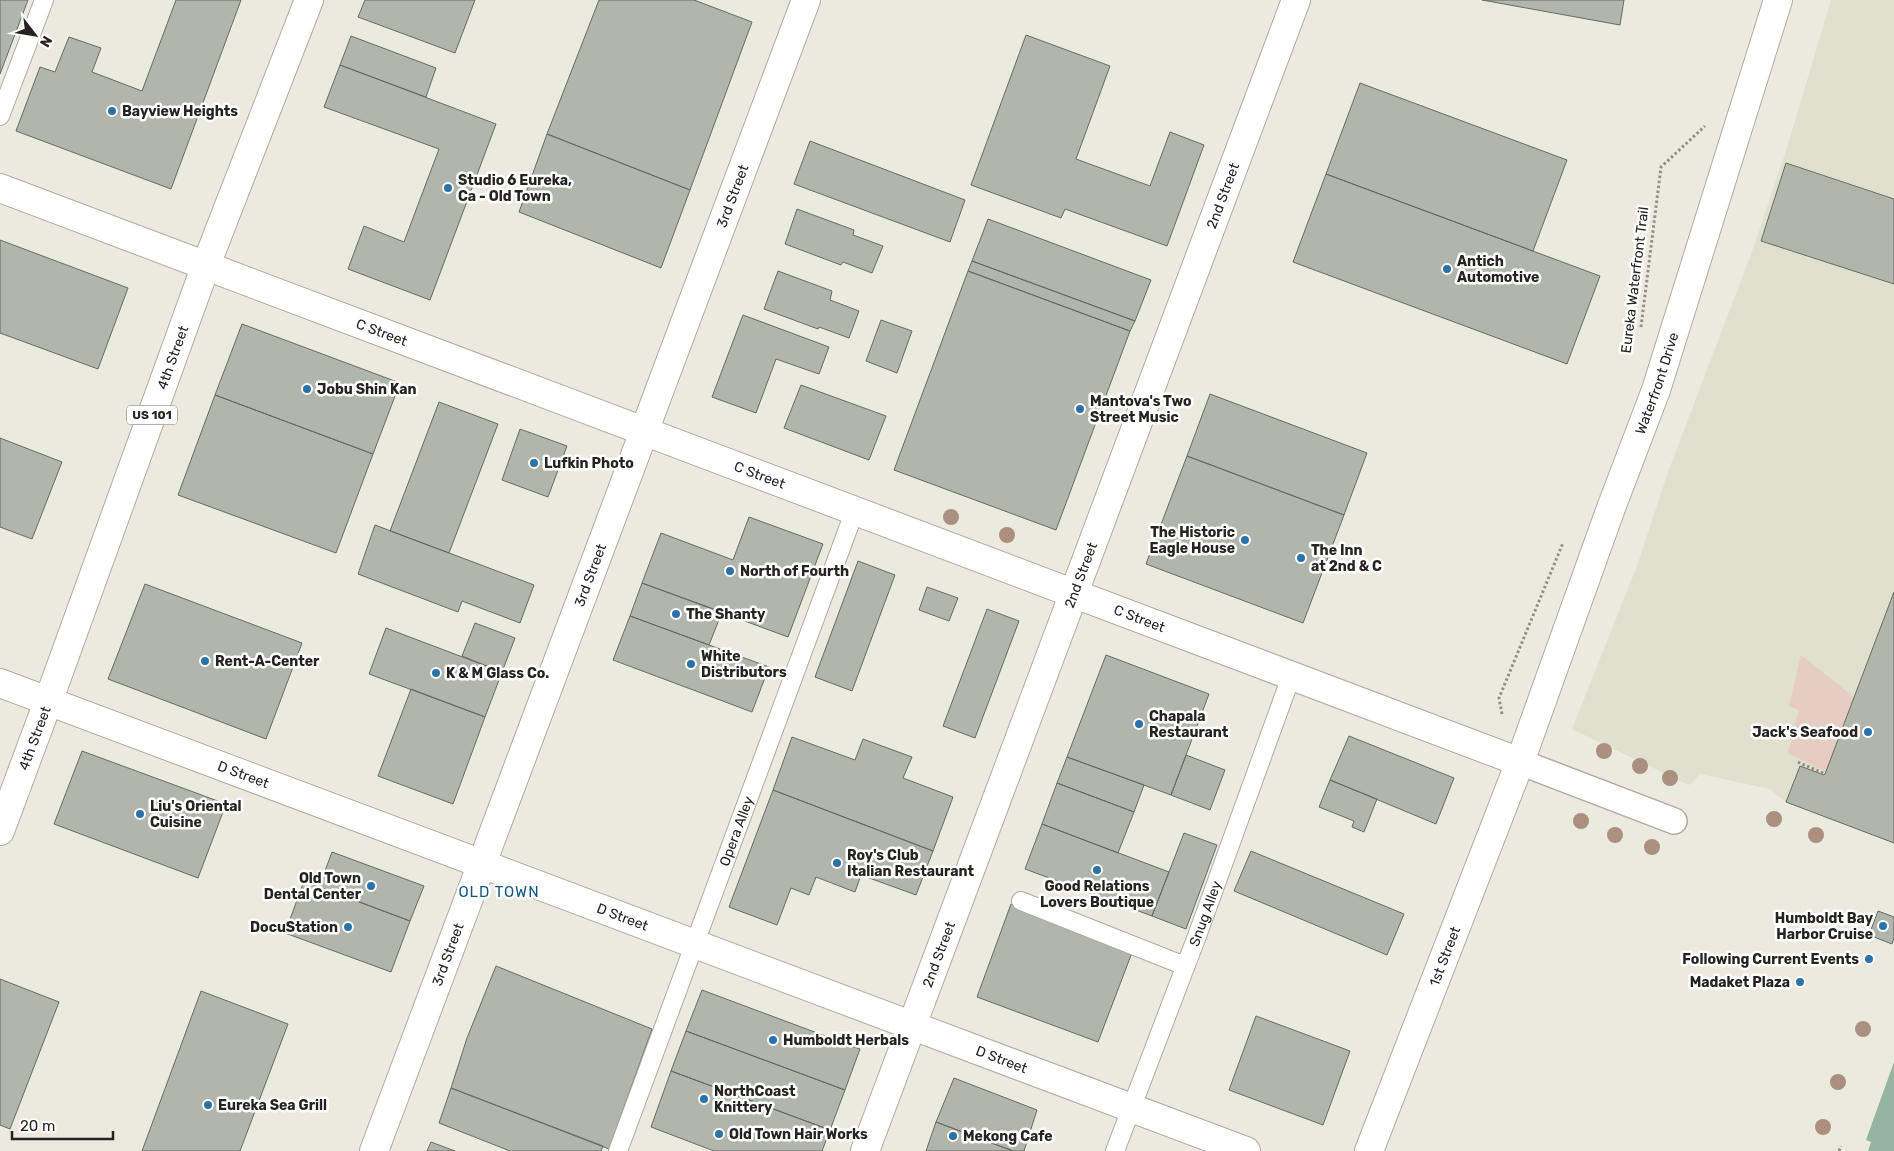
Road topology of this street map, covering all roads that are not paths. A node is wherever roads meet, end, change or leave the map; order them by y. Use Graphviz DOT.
graph roads {
  1 [pos="44,0"];
  2 [pos="309,0"];
  3 [pos="806,0"];
  4 [pos="1296,0"];
  5 [pos="1778,0"];
  6 [pos="0,116"];
  7 [pos="0,188"];
  8 [pos="206,265"];
  9 [pos="645,430"];
  10 [pos="855,510"];
  11 [pos="1075,592"];
  12 [pos="1292,674"];
  13 [pos="0,683"];
  14 [pos="48,702"];
  15 [pos="1520,762"];
  16 [pos="1674,822"];
  17 [pos="0,831"];
  18 [pos="482,864"];
  19 [pos="1021,901"];
  20 [pos="693,944"];
  21 [pos="1186,966"];
  22 [pos="912,1026"];
  23 [pos="1131,1108"];
  24 [pos="374,1151"];
  25 [pos="618,1151"];
  26 [pos="865,1151"];
  27 [pos="1115,1151"];
  28 [pos="1246,1151"];
  29 [pos="1369,1151"];
  1 -- 6 [label="lane"];
  2 -- 8 [label="main road, 4th Street / US 101"];
  3 -- 9 [label="main road, 3rd Street"];
  4 -- 11 [label="main road, 2nd Street"];
  5 -- 15 [label="main road, Waterfront Drive"];
  7 -- 8 [label="main road, C Street"];
  8 -- 9 [label="main road, C Street"];
  8 -- 14 [label="main road, 4th Street / US 101"];
  9 -- 10 [label="main road, C Street"];
  9 -- 18 [label="main road, 3rd Street"];
  10 -- 11 [label="main road, C Street"];
  10 -- 20 [label="lane, Opera Alley"];
  11 -- 12 [label="main road, C Street"];
  11 -- 22 [label="main road, 2nd Street"];
  12 -- 15 [label="main road, C Street"];
  12 -- 21 [label="lane, Snug Alley"];
  13 -- 14 [label="main road, D Street"];
  14 -- 17 [label="main road, 4th Street / US 101"];
  14 -- 18 [label="main road, D Street"];
  15 -- 16 [label="street"];
  15 -- 29 [label="main road, 1st Street"];
  18 -- 20 [label="main road, D Street"];
  18 -- 24 [label="main road, 3rd Street"];
  19 -- 21 [label="lane"];
  20 -- 22 [label="main road, D Street"];
  20 -- 25 [label="lane, Opera Alley"];
  21 -- 23 [label="lane, Snug Alley"];
  22 -- 23 [label="main road, D Street"];
  22 -- 26 [label="main road, 2nd Street"];
  23 -- 27 [label="lane, Snug Alley"];
  23 -- 28 [label="main road, D Street"];
}
